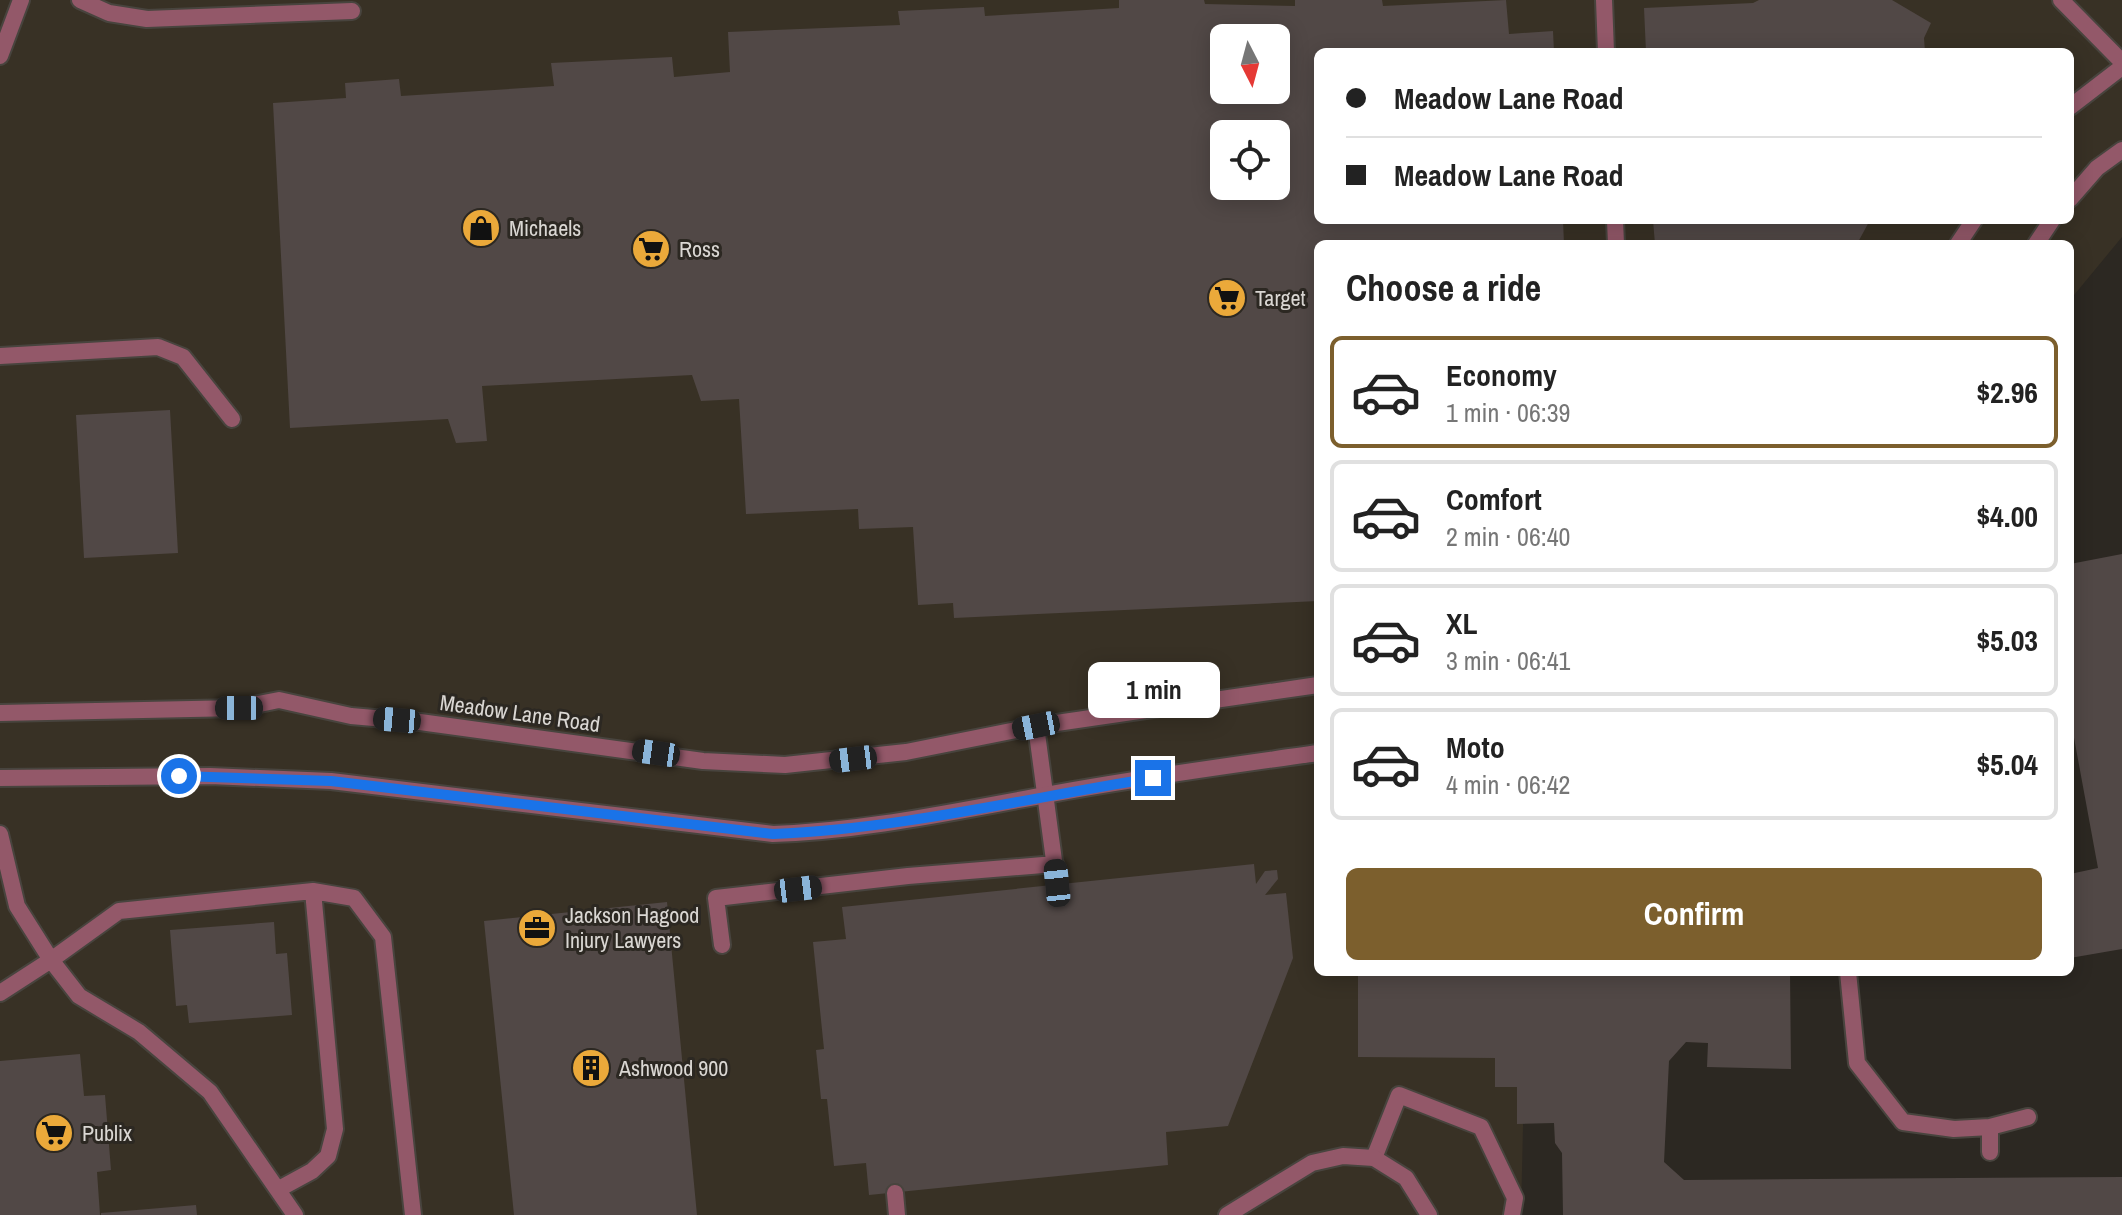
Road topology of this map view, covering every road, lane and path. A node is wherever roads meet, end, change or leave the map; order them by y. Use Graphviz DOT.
graph roads {
  1 [pos="21,0"];
  2 [pos="80,0"];
  3 [pos="1604,0"];
  4 [pos="2061,0"];
  5 [pos="352,11"];
  6 [pos="1606,48"];
  7 [pos="0,56"];
  8 [pos="2122,64"];
  9 [pos="2074,104"];
  10 [pos="2122,150"];
  11 [pos="2074,194"];
  12 [pos="0,356"];
  13 [pos="232,419"];
  14 [pos="1314,686"];
  15 [pos="0,713"];
  16 [pos="1036,726"];
  17 [pos="1314,754"];
  18 [pos="0,778"];
  19 [pos="1047,794"];
  20 [pos="0,834"];
  21 [pos="1055,864"];
  22 [pos="1057,883"];
  23 [pos="313,891"];
  24 [pos="722,945"];
  25 [pos="51,960"];
  26 [pos="1848,976"];
  27 [pos="0,993"];
  28 [pos="2028,1117"];
  29 [pos="1990,1127"];
  30 [pos="1990,1152"];
  31 [pos="1374,1158"];
  32 [pos="279,1189"];
  33 [pos="895,1193"];
  34 [pos="295,1215"];
  35 [pos="413,1215"];
  36 [pos="897,1215"];
  37 [pos="1227,1215"];
  38 [pos="1429,1215"];
  39 [pos="1512,1215"];
  1 -- 7 [label="street"];
  2 -- 5 [label="street"];
  3 -- 6 [label="street"];
  4 -- 8 [label="street"];
  8 -- 9 [label="street"];
  10 -- 11 [label="street"];
  12 -- 13 [label="street"];
  14 -- 16 [label="street, Meadow Lane Road"];
  15 -- 16 [label="street, Meadow Lane Road"];
  16 -- 19 [label="street"];
  17 -- 19 [label="street"];
  18 -- 19 [label="street"];
  19 -- 21 [label="street"];
  20 -- 25 [label="street"];
  21 -- 22 [label="street"];
  21 -- 24 [label="street"];
  23 -- 25 [label="street"];
  23 -- 32 [label="street"];
  23 -- 35 [label="street"];
  25 -- 27 [label="street"];
  25 -- 32 [label="street"];
  26 -- 29 [label="street"];
  28 -- 29 [label="street"];
  29 -- 30 [label="street"];
  31 -- 37 [label="street"];
  31 -- 38 [label="street"];
  31 -- 39 [label="street"];
  32 -- 34 [label="street"];
  33 -- 36 [label="street"];
}
